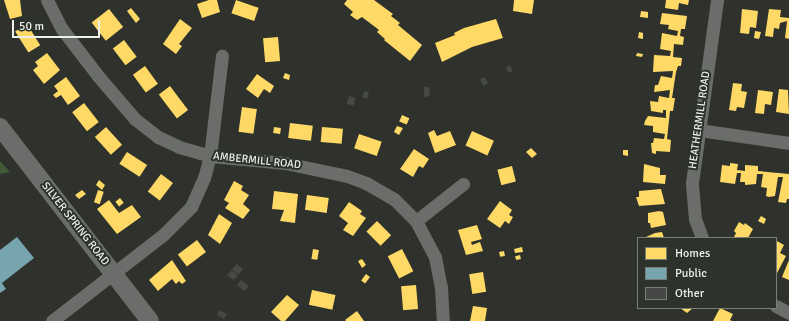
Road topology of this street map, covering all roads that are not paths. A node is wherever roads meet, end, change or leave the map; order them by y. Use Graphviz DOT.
graph roads {
  1 [pos="47,0"];
  2 [pos="717,0"];
  3 [pos="222,56"];
  4 [pos="0,127"];
  5 [pos="698,130"];
  6 [pos="789,144"];
  7 [pos="210,156"];
  8 [pos="463,184"];
  9 [pos="416,221"];
  10 [pos="702,237"];
  11 [pos="113,272"];
  12 [pos="777,306"];
  13 [pos="789,312"];
  14 [pos="52,321"];
  15 [pos="150,321"];
  16 [pos="443,321"];
  1 -- 7 [label="street, AMBERMILL ROAD"];
  2 -- 5 [label="street, HEATHERMILL ROAD"];
  3 -- 7 [label="street"];
  4 -- 11 [label="main road, SILVER SPRING ROAD"];
  5 -- 6 [label="street"];
  5 -- 10 [label="street, HEATHERMILL ROAD"];
  7 -- 9 [label="street, AMBERMILL ROAD"];
  7 -- 11 [label="street"];
  8 -- 9 [label="street"];
  9 -- 16 [label="street, AMBERMILL ROAD"];
  11 -- 14 [label="street"];
  11 -- 15 [label="main road, SILVER SPRING ROAD"];
  12 -- 13 [label="street"];
}
